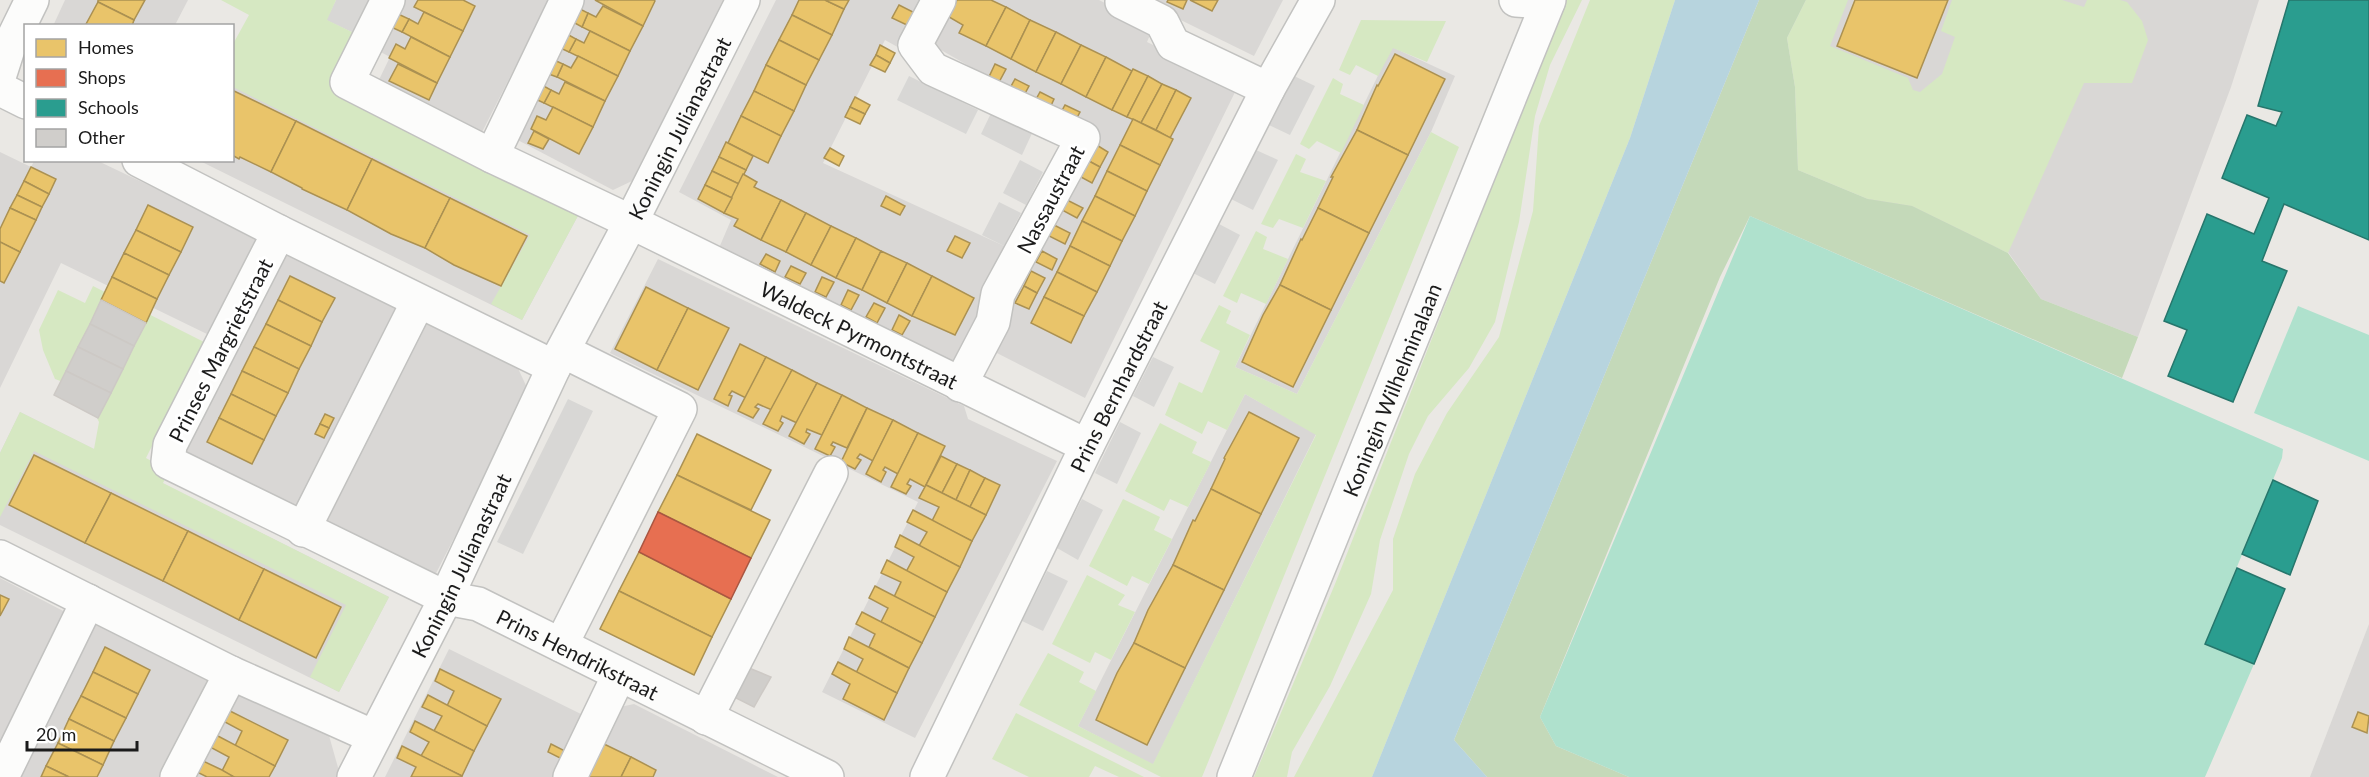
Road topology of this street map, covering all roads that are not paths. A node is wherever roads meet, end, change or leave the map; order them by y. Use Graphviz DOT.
graph roads {
  1 [pos="32,0"];
  2 [pos="388,0"];
  3 [pos="567,0"];
  4 [pos="743,0"];
  5 [pos="939,0"];
  6 [pos="1318,0"];
  7 [pos="1516,0"];
  8 [pos="1122,1"];
  9 [pos="1549,1"];
  10 [pos="0,74"];
  11 [pos="0,89"];
  12 [pos="1268,89"];
  13 [pos="24,101"];
  14 [pos="492,156"];
  15 [pos="143,162"];
  16 [pos="631,222"];
  17 [pos="279,232"];
  18 [pos="418,302"];
  19 [pos="558,359"];
  20 [pos="960,385"];
  21 [pos="1087,446"];
  22 [pos="831,473"];
  23 [pos="303,530"];
  24 [pos="0,557"];
  25 [pos="446,598"];
  26 [pos="88,601"];
  27 [pos="561,645"];
  28 [pos="231,673"];
  29 [pos="619,675"];
  30 [pos="706,718"];
  31 [pos="374,737"];
  32 [pos="2,777"];
  33 [pos="177,777"];
  34 [pos="354,777"];
  35 [pos="570,777"];
  36 [pos="827,777"];
  37 [pos="927,777"];
  38 [pos="1234,777"];
  1 -- 10 [label="street"];
  2 -- 14 [label="street, Waldeck Pyrmontstraat"];
  3 -- 14 [label="street"];
  4 -- 16 [label="street, Koningin Julianastraat"];
  5 -- 20 [label="street, Nassaustraat"];
  6 -- 12 [label="street, Prins Bernhardstraat"];
  7 -- 9 [label="street"];
  8 -- 12 [label="street"];
  9 -- 38 [label="street, Koningin Wilhelminalaan"];
  11 -- 13 [label="street"];
  12 -- 21 [label="street, Prins Bernhardstraat"];
  14 -- 16 [label="street, Waldeck Pyrmontstraat"];
  15 -- 17 [label="street, Prinses Margrietstraat"];
  16 -- 19 [label="street, Koningin Julianastraat"];
  16 -- 20 [label="street, Waldeck Pyrmontstraat"];
  17 -- 18 [label="street, Prinses Margrietstraat"];
  17 -- 23 [label="street, Prinses Margrietstraat"];
  18 -- 19 [label="street, Prinses Margrietstraat"];
  18 -- 23 [label="street"];
  19 -- 25 [label="street, Koningin Julianastraat"];
  19 -- 27 [label="street"];
  20 -- 21 [label="street, Waldeck Pyrmontstraat"];
  21 -- 37 [label="street, Prins Bernhardstraat"];
  22 -- 30 [label="street"];
  23 -- 25 [label="street, Prinses Margrietstraat"];
  24 -- 26 [label="street"];
  25 -- 27 [label="street, Prins Hendrikstraat"];
  25 -- 31 [label="street, Koningin Julianastraat"];
  26 -- 28 [label="street"];
  26 -- 32 [label="street"];
  27 -- 29 [label="street, Prins Hendrikstraat"];
  28 -- 31 [label="street"];
  28 -- 33 [label="street"];
  29 -- 30 [label="street, Prins Hendrikstraat"];
  29 -- 35 [label="street"];
  30 -- 36 [label="street, Prins Hendrikstraat"];
  31 -- 34 [label="street, Koningin Julianastraat"];
}
